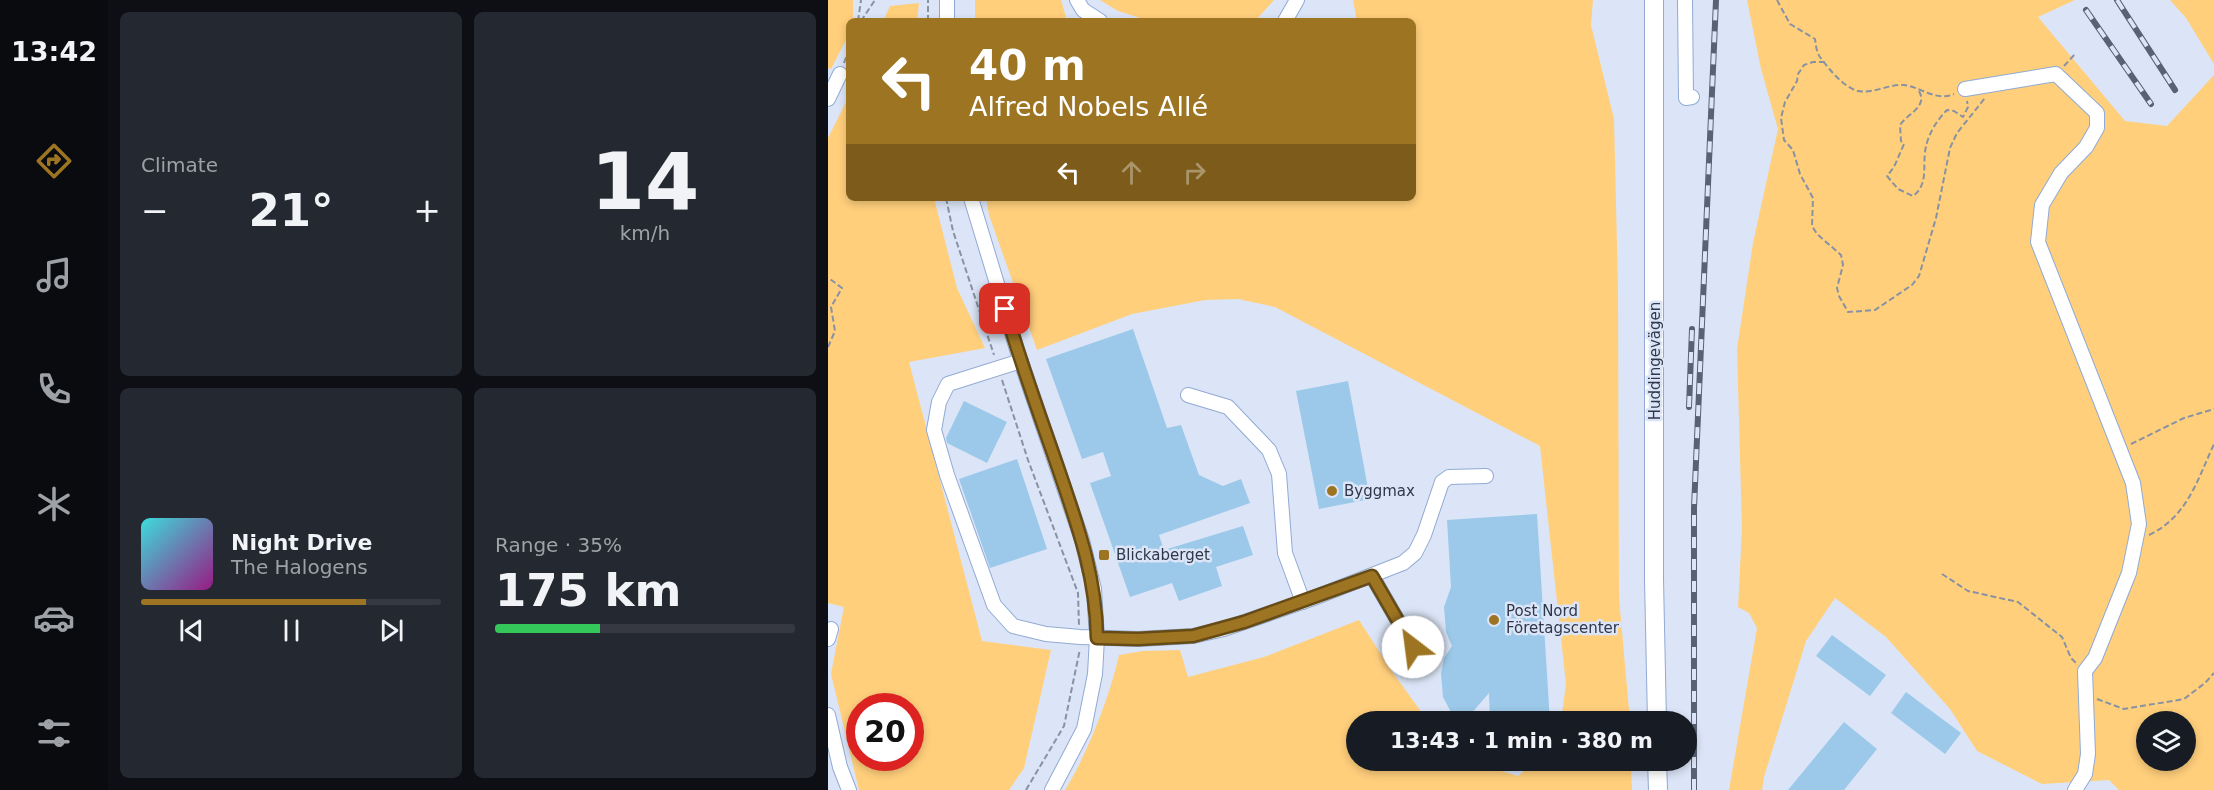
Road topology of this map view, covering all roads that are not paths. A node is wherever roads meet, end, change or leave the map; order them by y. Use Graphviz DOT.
graph roads {
  1 [pos="947,0"];
  2 [pos="1077,0"];
  3 [pos="1297,0"];
  4 [pos="1654,0"];
  5 [pos="1685,0"];
  6 [pos="947,18"];
  7 [pos="1095,18"];
  8 [pos="1287,18"];
  9 [pos="840,74"];
  10 [pos="1962,90"];
  11 [pos="1692,97"];
  12 [pos="828,99"];
  13 [pos="972,201"];
  14 [pos="1021,361"];
  15 [pos="1188,395"];
  16 [pos="1486,476"];
  17 [pos="1372,576"];
  18 [pos="1303,602"];
  19 [pos="1097,638"];
  20 [pos="1413,647"];
  21 [pos="1657,711"];
  22 [pos="828,715"];
  23 [pos="1657,771"];
  24 [pos="849,790"];
  25 [pos="1052,790"];
  26 [pos="1658,790"];
  27 [pos="2075,790"];
  1 -- 6 [label="street"];
  2 -- 7 [label="street"];
  3 -- 8 [label="street"];
  4 -- 21 [label="main road, Huddingevägen"];
  5 -- 11 [label="street"];
  9 -- 12 [label="street"];
  10 -- 27 [label="street"];
  13 -- 14 [label="street"];
  14 -- 19 [label="street"];
  14 -- 19 [label="street"];
  15 -- 18 [label="street"];
  16 -- 17 [label="street"];
  17 -- 18 [label="street"];
  17 -- 20 [label="street"];
  18 -- 19 [label="street"];
  19 -- 25 [label="street"];
  22 -- 24 [label="street"];
  23 -- 26 [label="main road"];
}
